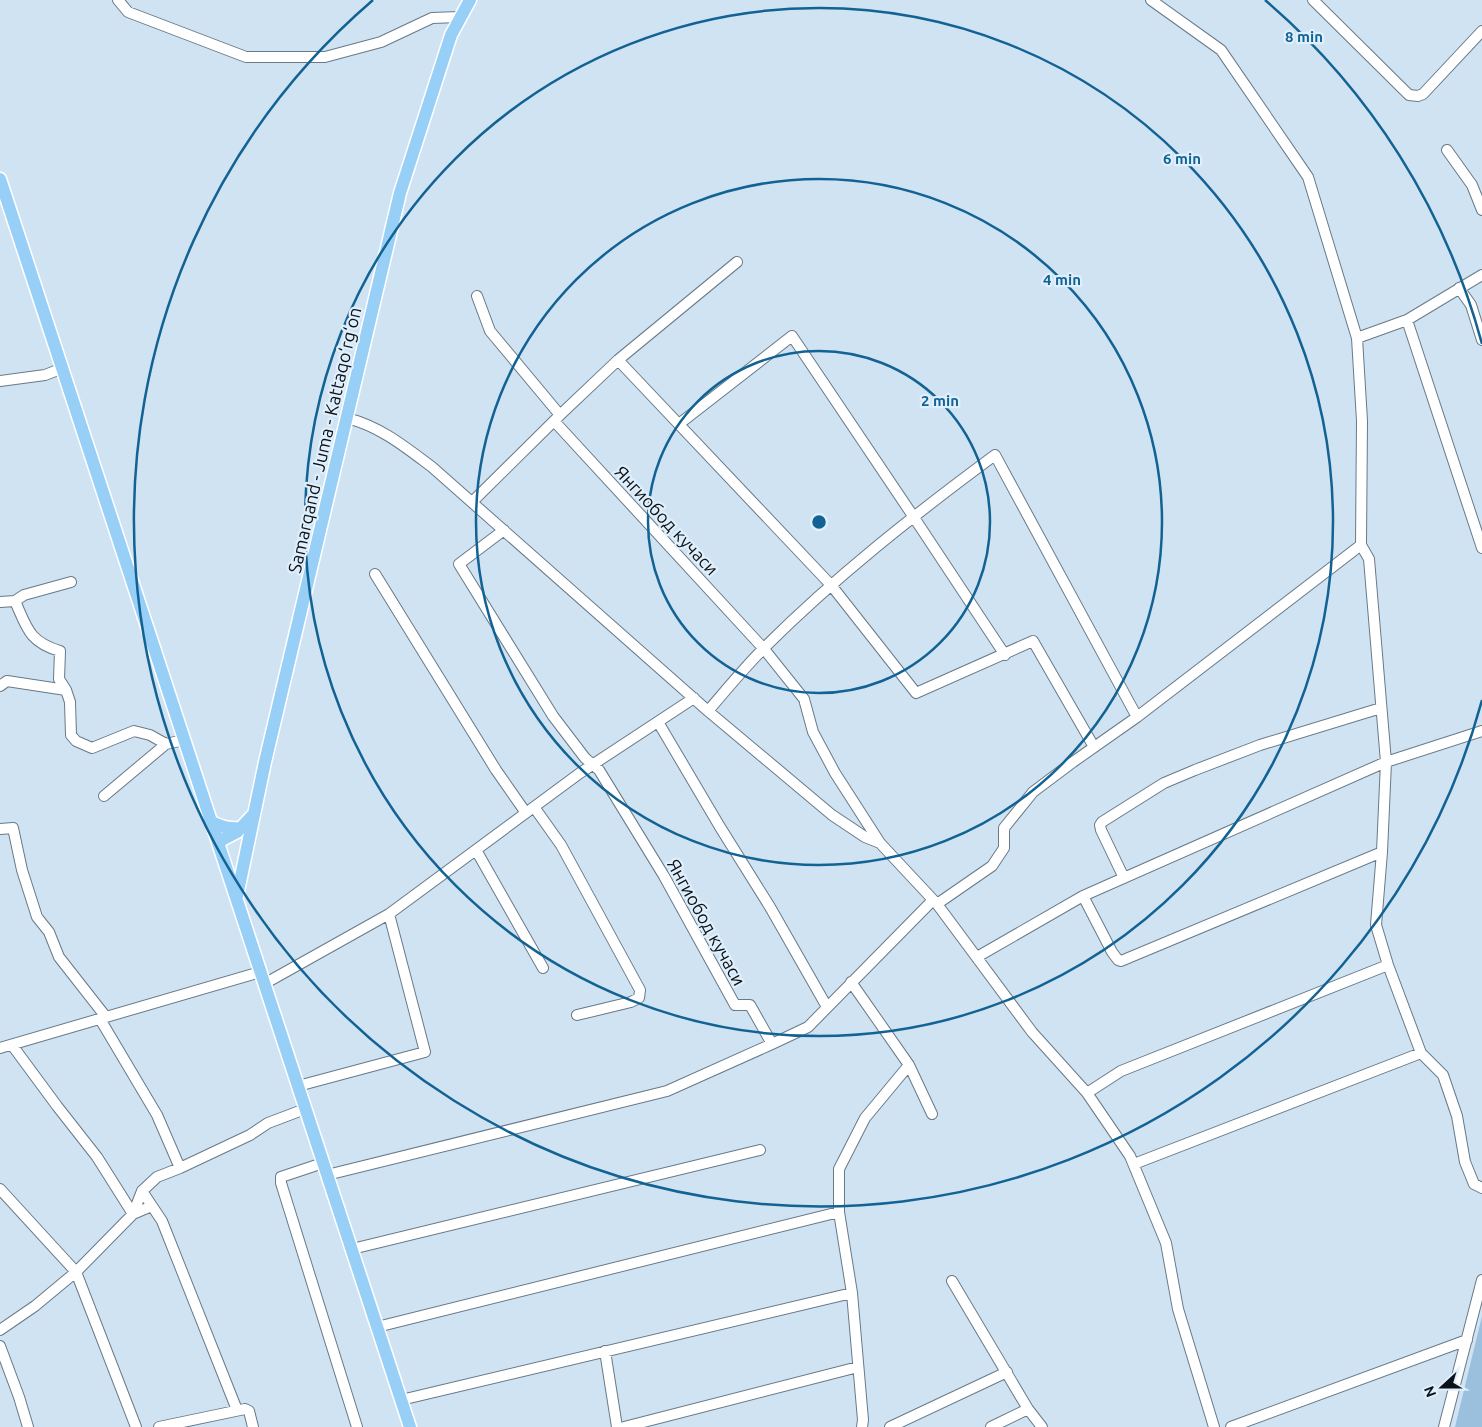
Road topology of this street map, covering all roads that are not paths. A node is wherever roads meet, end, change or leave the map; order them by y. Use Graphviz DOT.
graph roads {
  1 [pos="118,0"];
  2 [pos="470,0"];
  3 [pos="1151,0"];
  4 [pos="1313,0"];
  5 [pos="459,17"];
  6 [pos="1482,31"];
  7 [pos="1447,150"];
  8 [pos="0,179"];
  9 [pos="1477,183"];
  10 [pos="1482,210"];
  11 [pos="737,262"];
  12 [pos="1482,275"];
  13 [pos="1459,288"];
  14 [pos="477,296"];
  15 [pos="1407,320"];
  16 [pos="1357,338"];
  17 [pos="1482,340"];
  18 [pos="618,360"];
  19 [pos="63,368"];
  20 [pos="0,381"];
  21 [pos="347,418"];
  22 [pos="557,418"];
  23 [pos="679,424"];
  24 [pos="472,502"];
  25 [pos="914,516"];
  26 [pos="504,530"];
  27 [pos="1361,545"];
  28 [pos="1482,548"];
  29 [pos="374,574"];
  30 [pos="72,582"];
  31 [pos="831,585"];
  32 [pos="15,601"];
  33 [pos="0,602"];
  34 [pos="764,649"];
  35 [pos="1004,655"];
  36 [pos="0,686"];
  37 [pos="66,690"];
  38 [pos="694,698"];
  39 [pos="1381,708"];
  40 [pos="708,710"];
  41 [pos="1137,717"];
  42 [pos="658,722"];
  43 [pos="1482,731"];
  44 [pos="184,740"];
  45 [pos="166,744"];
  46 [pos="1094,747"];
  47 [pos="1386,762"];
  48 [pos="592,764"];
  49 [pos="104,796"];
  50 [pos="530,810"];
  51 [pos="254,814"];
  52 [pos="210,821"];
  53 [pos="0,828"];
  54 [pos="241,828"];
  55 [pos="218,842"];
  56 [pos="880,843"];
  57 [pos="476,850"];
  58 [pos="1382,852"];
  59 [pos="1124,878"];
  60 [pos="237,896"];
  61 [pos="1083,896"];
  62 [pos="935,902"];
  63 [pos="389,914"];
  64 [pos="977,957"];
  65 [pos="1388,965"];
  66 [pos="543,968"];
  67 [pos="262,978"];
  68 [pos="851,982"];
  69 [pos="827,1007"];
  70 [pos="577,1015"];
  71 [pos="103,1018"];
  72 [pos="772,1044"];
  73 [pos="12,1045"];
  74 [pos="0,1048"];
  75 [pos="1421,1053"];
  76 [pos="909,1065"];
  77 [pos="298,1086"];
  78 [pos="1087,1093"];
  79 [pos="305,1109"];
  80 [pos="932,1114"];
  81 [pos="760,1150"];
  82 [pos="1134,1164"];
  83 [pos="180,1168"];
  84 [pos="325,1169"];
  85 [pos="1482,1188"];
  86 [pos="0,1189"];
  87 [pos="142,1191"];
  88 [pos="152,1206"];
  89 [pos="839,1212"];
  90 [pos="133,1214"];
  91 [pos="352,1250"];
  92 [pos="76,1272"];
  93 [pos="1482,1280"];
  94 [pos="952,1281"];
  95 [pos="852,1293"];
  96 [pos="377,1327"];
  97 [pos="0,1330"];
  98 [pos="1467,1340"];
  99 [pos="0,1346"];
  100 [pos="605,1351"];
  101 [pos="858,1367"];
  102 [pos="1007,1372"];
  103 [pos="401,1400"];
  104 [pos="1028,1409"];
  105 [pos="236,1410"];
  106 [pos="28,1427"];
  107 [pos="136,1427"];
  108 [pos="159,1427"];
  109 [pos="253,1427"];
  110 [pos="357,1427"];
  111 [pos="410,1427"];
  112 [pos="617,1427"];
  113 [pos="624,1427"];
  114 [pos="862,1427"];
  115 [pos="890,1427"];
  116 [pos="991,1427"];
  117 [pos="1042,1427"];
  118 [pos="1214,1427"];
  119 [pos="1231,1427"];
  120 [pos="1444,1427"];
  1 -- 5 [label="street"];
  2 -- 5 [label="main road, Samarqand - Juma - Kattaqo‘rg‘on"];
  3 -- 16 [label="street"];
  4 -- 6 [label="street"];
  5 -- 21 [label="main road, Samarqand - Juma - Kattaqo‘rg‘on"];
  7 -- 9 [label="street"];
  8 -- 19 [label="main road"];
  9 -- 10 [label="street"];
  11 -- 18 [label="street"];
  12 -- 13 [label="street"];
  13 -- 15 [label="street"];
  13 -- 17 [label="street"];
  14 -- 22 [label="street, Янгиобод кучаси"];
  15 -- 16 [label="street"];
  15 -- 28 [label="street"];
  16 -- 27 [label="street"];
  18 -- 22 [label="street"];
  18 -- 23 [label="street"];
  19 -- 20 [label="street"];
  19 -- 44 [label="main road"];
  21 -- 24 [label="street, Янгиобод кучаси"];
  21 -- 51 [label="main road, Samarqand - Juma - Kattaqo‘rg‘on"];
  22 -- 24 [label="street"];
  22 -- 34 [label="street, Янгиобод кучаси"];
  23 -- 25 [label="street"];
  23 -- 31 [label="street"];
  24 -- 26 [label="street, Янгиобод кучаси"];
  25 -- 31 [label="street"];
  25 -- 35 [label="street"];
  25 -- 41 [label="street"];
  26 -- 38 [label="street, Янгиобод кучаси"];
  26 -- 48 [label="street, Янгиобод кучаси"];
  27 -- 39 [label="street"];
  27 -- 41 [label="street"];
  29 -- 50 [label="street"];
  30 -- 32 [label="street"];
  31 -- 34 [label="street"];
  31 -- 35 [label="street"];
  32 -- 33 [label="street"];
  32 -- 37 [label="street"];
  34 -- 40 [label="street"];
  34 -- 56 [label="street, Янгиобод кучаси"];
  35 -- 46 [label="street"];
  36 -- 37 [label="street"];
  37 -- 45 [label="street"];
  38 -- 40 [label="street, Янгиобод кучаси"];
  38 -- 42 [label="street"];
  39 -- 47 [label="street"];
  39 -- 59 [label="street"];
  40 -- 56 [label="street, Янгиобод кучаси"];
  41 -- 46 [label="street"];
  42 -- 48 [label="street"];
  42 -- 69 [label="street"];
  43 -- 47 [label="street"];
  44 -- 45 [label="street"];
  44 -- 52 [label="main road"];
  45 -- 49 [label="street"];
  46 -- 62 [label="street"];
  47 -- 58 [label="street"];
  47 -- 59 [label="street"];
  48 -- 50 [label="street"];
  48 -- 72 [label="street, Янгиобод кучаси"];
  50 -- 57 [label="street"];
  50 -- 70 [label="street"];
  51 -- 54 [label="main road"];
  51 -- 60 [label="main road, Samarqand - Juma - Kattaqo‘rg‘on"];
  52 -- 54 [label="main road"];
  52 -- 55 [label="main road"];
  53 -- 71 [label="street"];
  54 -- 55 [label="main road"];
  55 -- 60 [label="main road"];
  56 -- 62 [label="street, Янгиобод кучаси"];
  57 -- 63 [label="street"];
  57 -- 66 [label="street"];
  58 -- 61 [label="street"];
  58 -- 65 [label="street"];
  59 -- 61 [label="street"];
  60 -- 67 [label="main road"];
  61 -- 64 [label="street"];
  62 -- 64 [label="street, Янгиобод кучаси"];
  62 -- 68 [label="street"];
  63 -- 67 [label="street"];
  63 -- 77 [label="street"];
  64 -- 78 [label="street, Янгиобод кучаси"];
  65 -- 75 [label="street"];
  65 -- 78 [label="street"];
  67 -- 71 [label="street"];
  67 -- 77 [label="main road"];
  68 -- 69 [label="street"];
  68 -- 76 [label="street"];
  69 -- 72 [label="street"];
  71 -- 73 [label="street"];
  71 -- 83 [label="street"];
  72 -- 84 [label="street"];
  73 -- 74 [label="street"];
  73 -- 90 [label="street"];
  75 -- 82 [label="street"];
  75 -- 85 [label="street"];
  76 -- 80 [label="street"];
  76 -- 89 [label="street"];
  77 -- 79 [label="main road"];
  78 -- 82 [label="street, Янгиобод кучаси"];
  79 -- 83 [label="street"];
  79 -- 84 [label="main road"];
  81 -- 91 [label="street"];
  82 -- 118 [label="street, Янгиобод кучаси"];
  83 -- 87 [label="street"];
  84 -- 91 [label="main road"];
  84 -- 110 [label="street"];
  86 -- 92 [label="street"];
  87 -- 88 [label="street"];
  87 -- 90 [label="street"];
  88 -- 90 [label="street"];
  88 -- 105 [label="street"];
  89 -- 95 [label="street"];
  89 -- 96 [label="street"];
  90 -- 92 [label="street"];
  91 -- 96 [label="main road"];
  92 -- 97 [label="street"];
  92 -- 107 [label="street"];
  93 -- 98 [label="street"];
  94 -- 102 [label="street"];
  95 -- 100 [label="street"];
  95 -- 101 [label="street"];
  96 -- 103 [label="main road"];
  98 -- 119 [label="street"];
  98 -- 120 [label="street"];
  99 -- 106 [label="street"];
  100 -- 103 [label="street"];
  100 -- 112 [label="street"];
  101 -- 113 [label="street"];
  101 -- 114 [label="street"];
  102 -- 104 [label="street"];
  102 -- 115 [label="street"];
  103 -- 111 [label="main road"];
  104 -- 116 [label="street"];
  104 -- 117 [label="street"];
  105 -- 108 [label="street"];
  105 -- 109 [label="street"];
}
